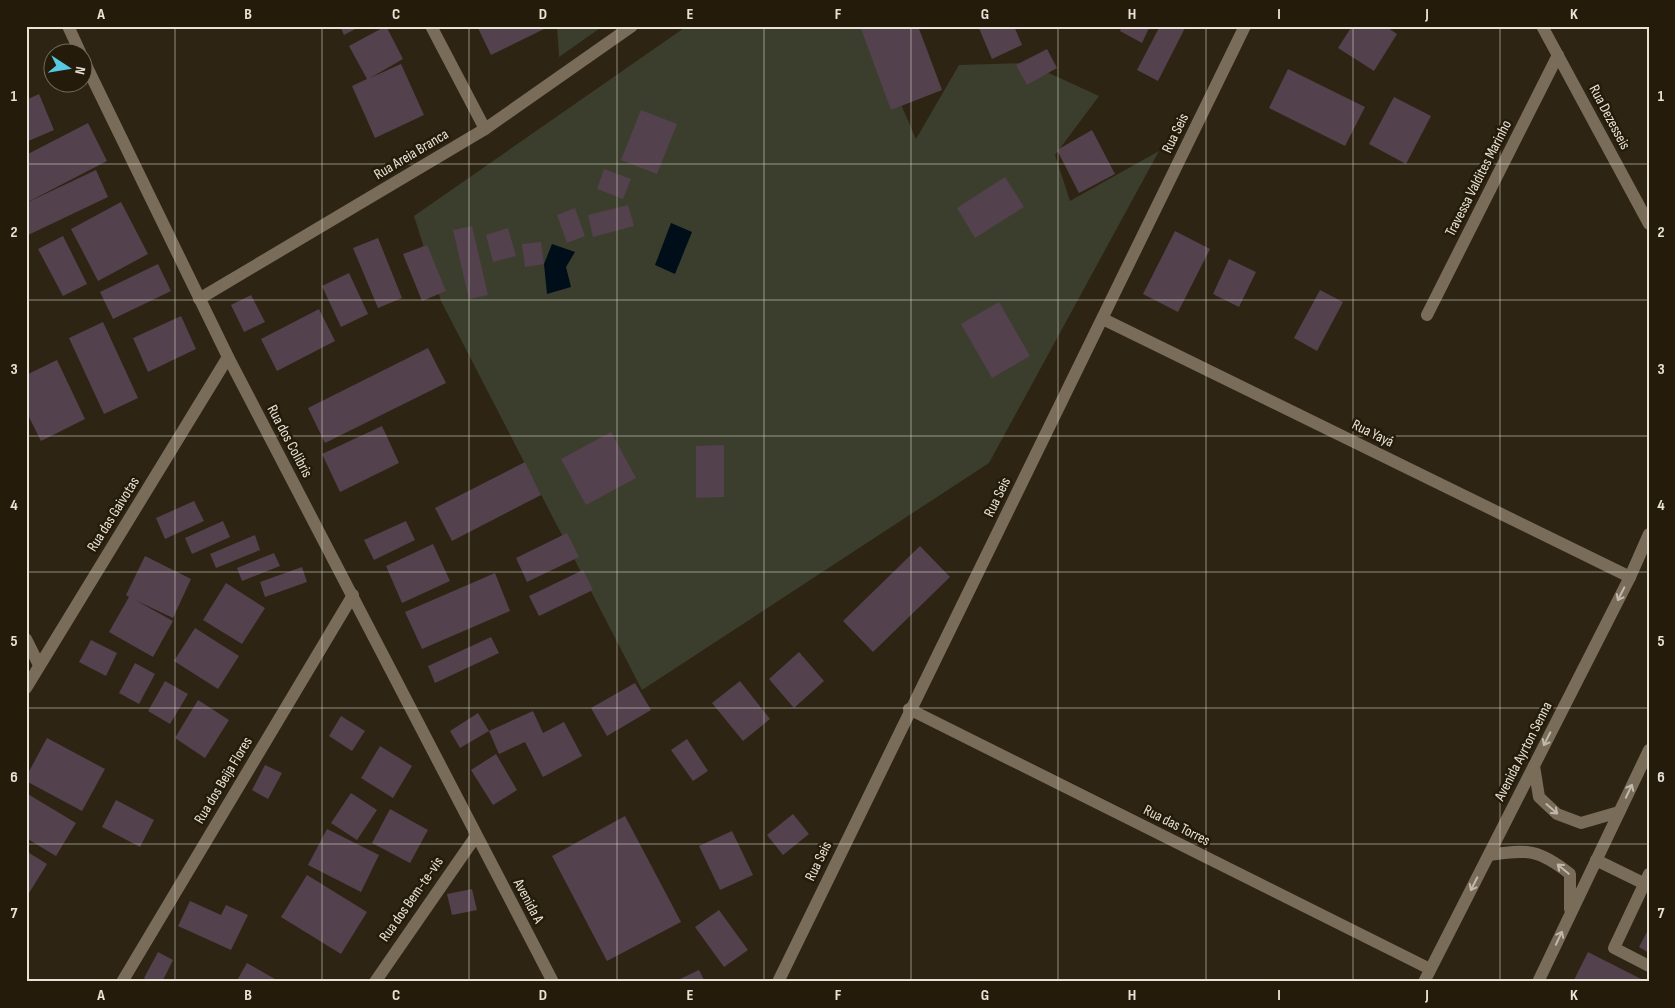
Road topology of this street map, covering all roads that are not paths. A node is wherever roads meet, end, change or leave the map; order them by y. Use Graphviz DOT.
graph roads {
  1 [pos="68,26"];
  2 [pos="431,26"];
  3 [pos="632,26"];
  4 [pos="1245,26"];
  5 [pos="1542,26"];
  6 [pos="75,42"];
  7 [pos="1558,55"];
  8 [pos="92,78"];
  9 [pos="485,129"];
  10 [pos="1649,224"];
  11 [pos="199,299"];
  12 [pos="1427,315"];
  13 [pos="1103,319"];
  14 [pos="228,357"];
  15 [pos="1649,534"];
  16 [pos="1630,577"];
  17 [pos="353,595"];
  18 [pos="26,639"];
  19 [pos="39,665"];
  20 [pos="26,688"];
  21 [pos="910,709"];
  22 [pos="1649,750"];
  23 [pos="1534,766"];
  24 [pos="1619,812"];
  25 [pos="476,836"];
  26 [pos="1488,855"];
  27 [pos="1596,860"];
  28 [pos="1646,879"];
  29 [pos="1570,914"];
  30 [pos="1649,966"];
  31 [pos="1430,969"];
  32 [pos="122,982"];
  33 [pos="375,982"];
  34 [pos="553,982"];
  35 [pos="778,982"];
  36 [pos="1424,982"];
  37 [pos="1538,982"];
  1 -- 6 [label="street"];
  2 -- 9 [label="street"];
  3 -- 9 [label="street, Rua Areia Branca"];
  4 -- 13 [label="street, Rua Seis"];
  5 -- 7 [label="street, Rua Dezesseis"];
  7 -- 10 [label="street, Rua Dezesseis"];
  7 -- 12 [label="street, Travessa Valdites Marinho"];
  8 -- 11 [label="street, Rua dos Colibris"];
  9 -- 11 [label="street, Rua Areia Branca"];
  11 -- 14 [label="street, Rua dos Colibris"];
  13 -- 16 [label="street, Rua Yayá"];
  13 -- 21 [label="street, Rua Seis"];
  14 -- 17 [label="street, Rua dos Colibris"];
  14 -- 19 [label="street, Rua das Gaivotas"];
  15 -- 16 [label="street, Avenida Ayrton Senna"];
  16 -- 23 [label="street, Avenida Ayrton Senna, one-way"];
  17 -- 25 [label="street, Rua dos Colibris"];
  17 -- 32 [label="street, Rua dos Beija Flores"];
  18 -- 19 [label="street"];
  19 -- 20 [label="street, Rua das Gaivotas"];
  21 -- 31 [label="street, Rua das Torres"];
  21 -- 35 [label="street, Rua Seis"];
  24 -- 22 [label="street, one-way"];
  23 -- 24 [label="street, one-way"];
  23 -- 26 [label="street, Avenida Ayrton Senna"];
  24 -- 27 [label="street"];
  25 -- 33 [label="street, Rua dos Bem-te-vis"];
  25 -- 34 [label="street, Avenida A"];
  29 -- 26 [label="street, one-way"];
  26 -- 31 [label="street, Avenida Ayrton Senna, one-way"];
  27 -- 28 [label="street"];
  27 -- 29 [label="street"];
  28 -- 30 [label="street"];
  37 -- 29 [label="street, one-way"];
  31 -- 36 [label="street, Avenida Ayrton Senna"];
}
